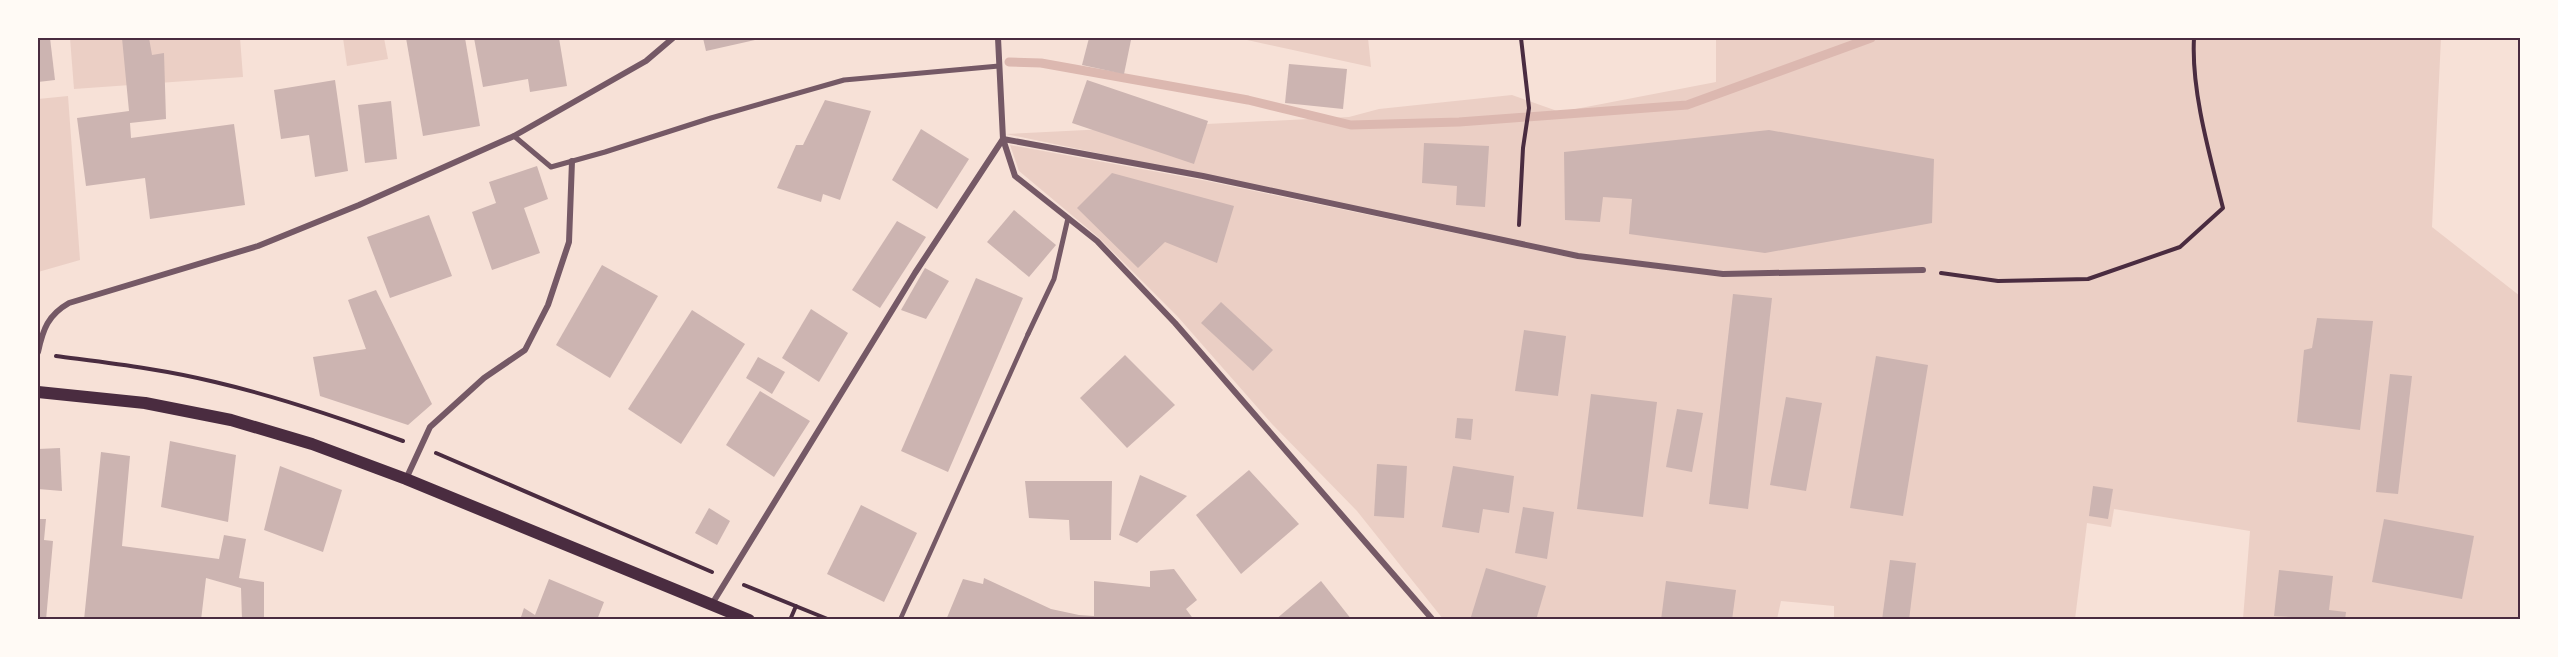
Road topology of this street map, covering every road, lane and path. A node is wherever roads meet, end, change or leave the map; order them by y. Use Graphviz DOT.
graph roads {
  1 [pos="674,38"];
  2 [pos="998,38"];
  3 [pos="1521,38"];
  4 [pos="2194,38"];
  5 [pos="999,66"];
  6 [pos="514,136"];
  7 [pos="1003,139"];
  8 [pos="572,161"];
  9 [pos="1068,218"];
  10 [pos="1518,243"];
  11 [pos="1923,270"];
  12 [pos="1028,334"];
  13 [pos="38,352"];
  14 [pos="49,355"];
  15 [pos="38,392"];
  16 [pos="420,447"];
  17 [pos="406,479"];
  18 [pos="728,578"];
  19 [pos="712,604"];
  20 [pos="796,606"];
  21 [pos="749,620"];
  22 [pos="790,620"];
  23 [pos="830,620"];
  24 [pos="900,620"];
  25 [pos="1433,620"];
  1 -- 6 [label="street"];
  2 -- 5 [label="street"];
  3 -- 10 [label="path"];
  4 -- 11 [label="path"];
  5 -- 7 [label="street"];
  5 -- 8 [label="street"];
  6 -- 8 [label="street"];
  6 -- 13 [label="street"];
  7 -- 9 [label="street"];
  7 -- 10 [label="street"];
  7 -- 18 [label="street"];
  8 -- 16 [label="street"];
  9 -- 12 [label="street"];
  9 -- 25 [label="street"];
  10 -- 11 [label="street"];
  12 -- 24 [label="lane"];
  14 -- 16 [label="path"];
  15 -- 17 [label="main road"];
  16 -- 17 [label="street"];
  16 -- 18 [label="path"];
  17 -- 19 [label="main road"];
  18 -- 19 [label="street"];
  18 -- 20 [label="path"];
  19 -- 21 [label="main road"];
  20 -- 22 [label="path"];
  20 -- 23 [label="path"];
}
